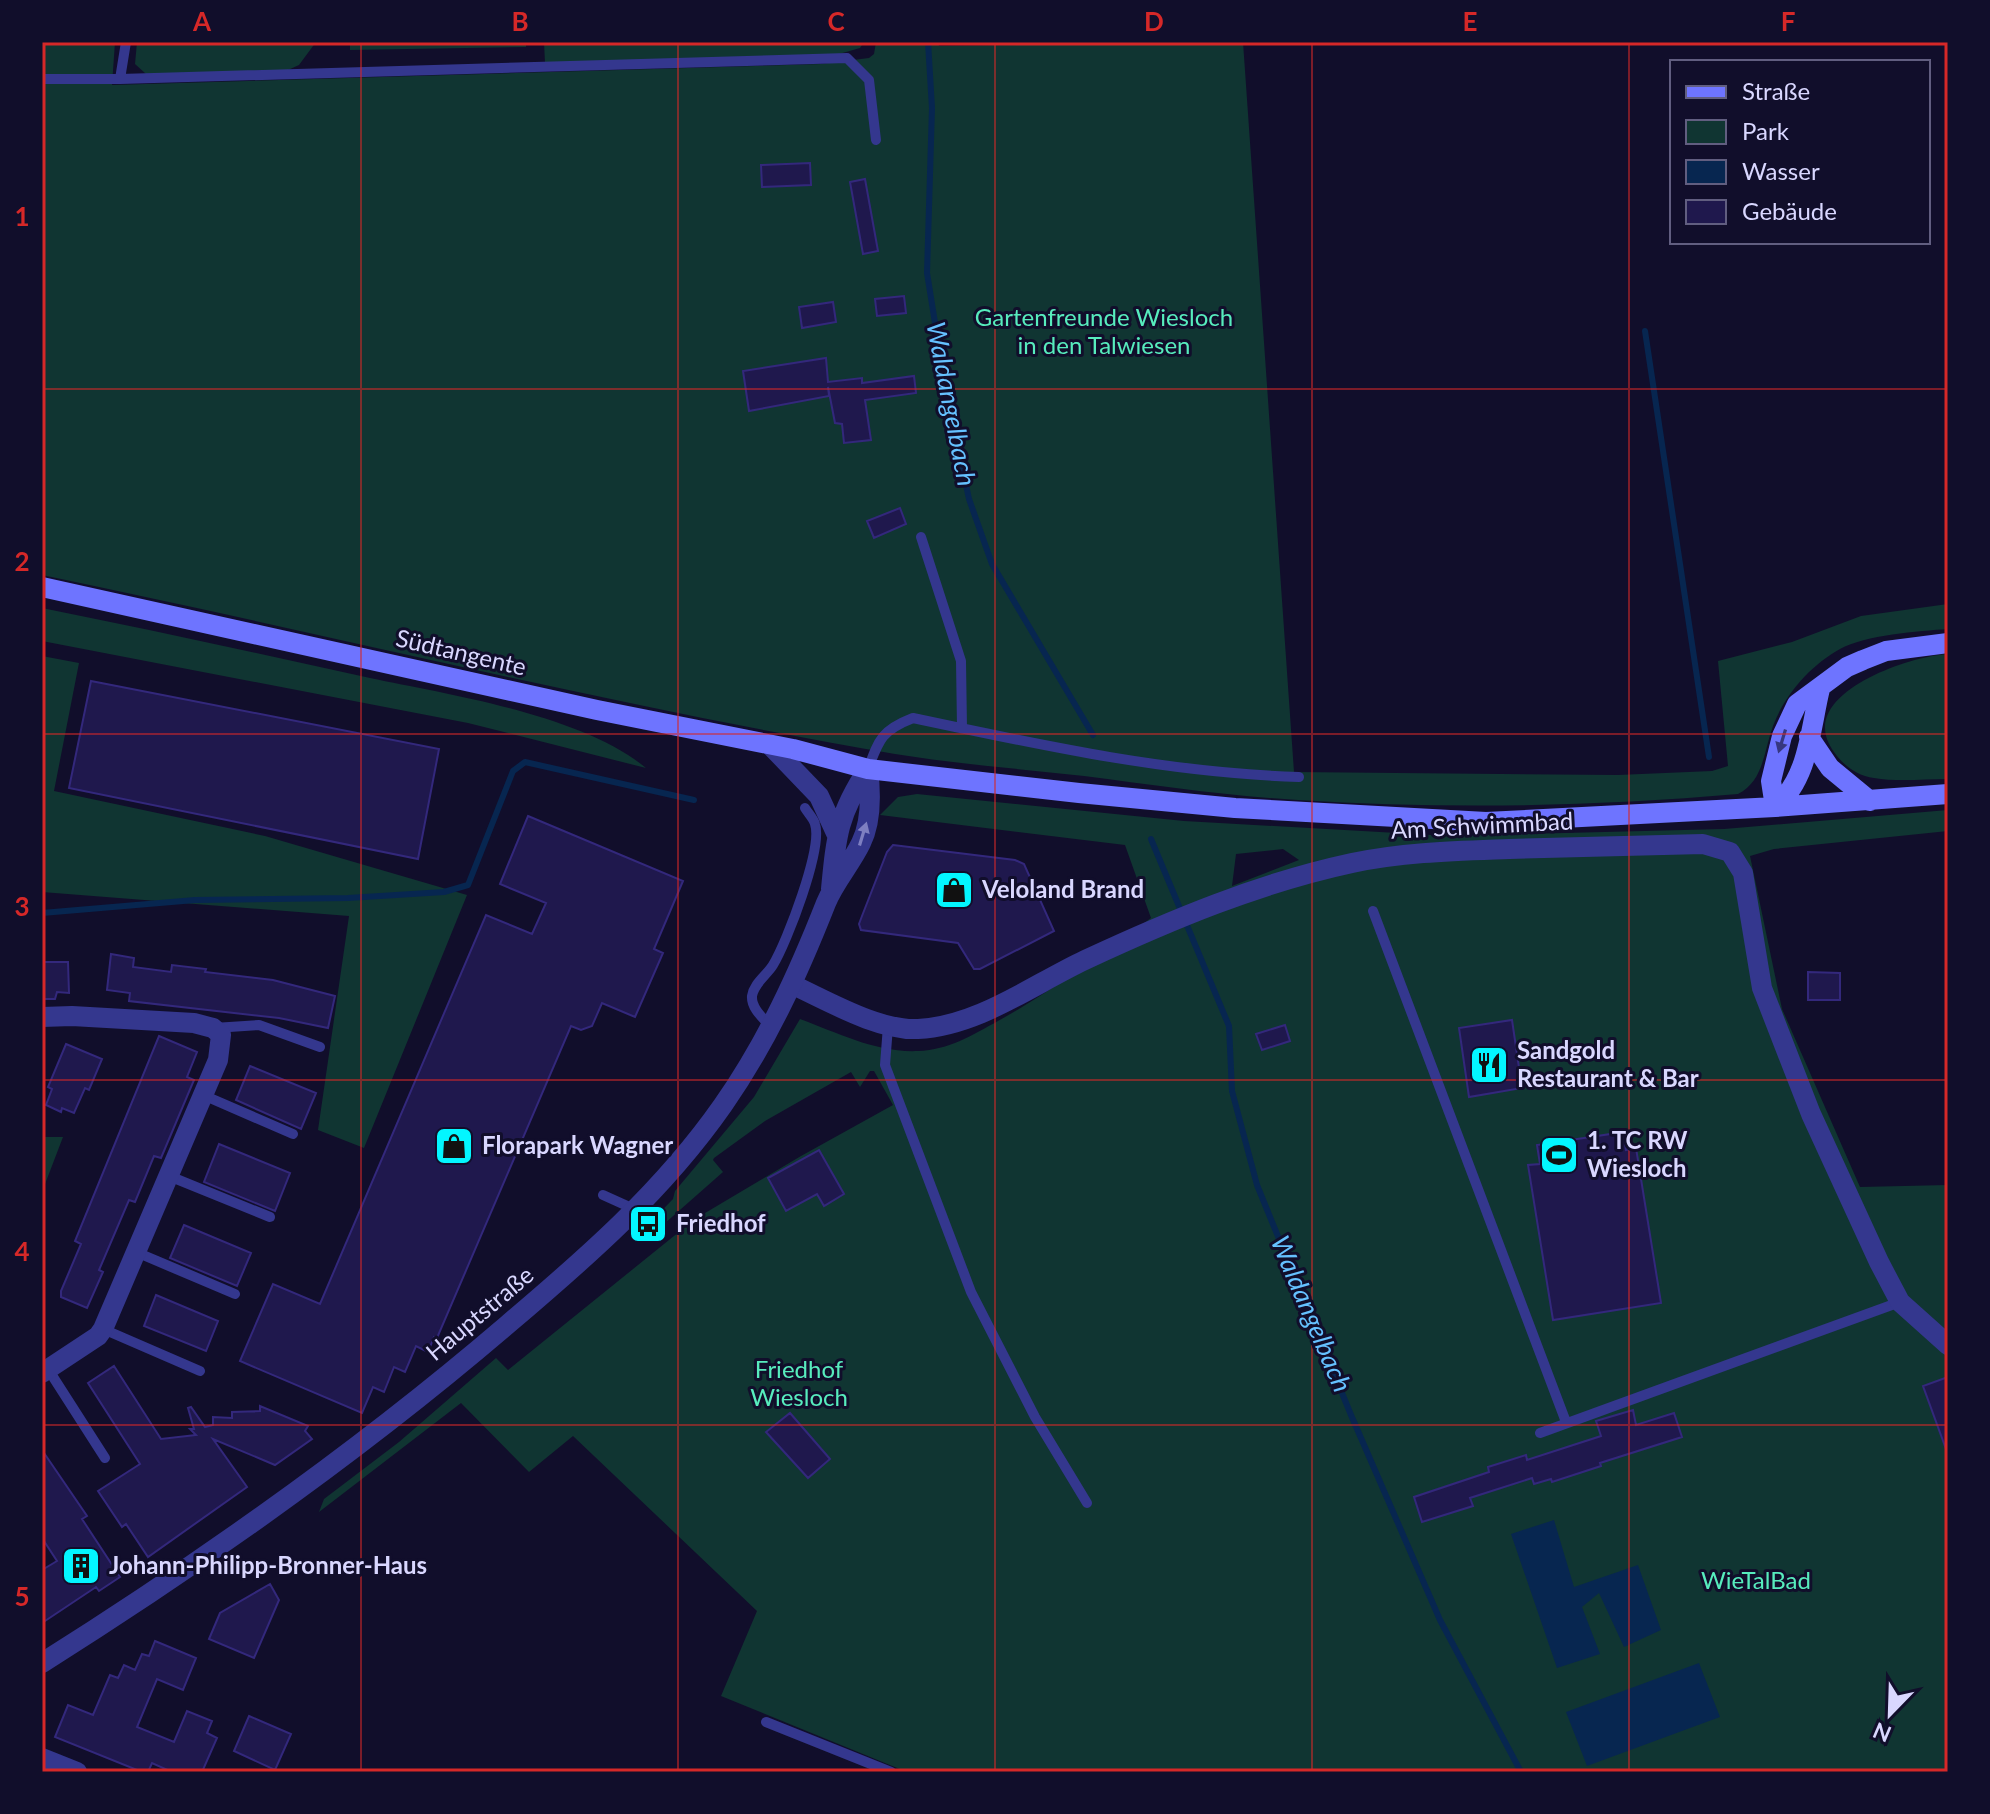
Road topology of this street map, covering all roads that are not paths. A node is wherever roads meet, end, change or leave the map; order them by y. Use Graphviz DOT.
graph roads {
  1 [pos="126,42"];
  2 [pos="42,79"];
  3 [pos="120,79"];
  4 [pos="876,140"];
  5 [pos="921,537"];
  6 [pos="42,587"];
  7 [pos="1948,643"];
  8 [pos="1820,689"];
  9 [pos="962,728"];
  10 [pos="1809,737"];
  11 [pos="770,745"];
  12 [pos="868,769"];
  13 [pos="1299,777"];
  14 [pos="1948,794"];
  15 [pos="1870,801"];
  16 [pos="1775,807"];
  17 [pos="805,808"];
  18 [pos="836,833"];
  19 [pos="831,893"];
  20 [pos="1373,911"];
  21 [pos="793,985"];
  22 [pos="42,1017"];
  23 [pos="888,1026"];
  24 [pos="213,1028"];
  25 [pos="772,1028"];
  26 [pos="320,1047"];
  27 [pos="203,1095"];
  28 [pos="293,1134"];
  29 [pos="169,1176"];
  30 [pos="603,1195"];
  31 [pos="636,1210"];
  32 [pos="270,1217"];
  33 [pos="136,1252"];
  34 [pos="235,1294"];
  35 [pos="1900,1302"];
  36 [pos="103,1329"];
  37 [pos="1948,1345"];
  38 [pos="45,1371"];
  39 [pos="200,1371"];
  40 [pos="1566,1422"];
  41 [pos="1540,1433"];
  42 [pos="105,1458"];
  43 [pos="1087,1503"];
  44 [pos="42,1663"];
  45 [pos="766,1722"];
  46 [pos="42,1758"];
  47 [pos="77,1772"];
  48 [pos="891,1772"];
  1 -- 3 [label="lane"];
  2 -- 3 [label="lane"];
  3 -- 4 [label="lane"];
  5 -- 9 [label="lane"];
  6 -- 11 [label="main road, Südtangente"];
  7 -- 8 [label="main road"];
  8 -- 10 [label="main road"];
  8 -- 16 [label="main road, one-way"];
  9 -- 12 [label="lane"];
  9 -- 13 [label="lane"];
  10 -- 15 [label="main road"];
  10 -- 16 [label="main road"];
  11 -- 12 [label="main road, Südtangente"];
  11 -- 18 [label="street"];
  12 -- 16 [label="main road, Südtangente"];
  12 -- 18 [label="street, Hauptstraße"];
  19 -- 12 [label="street, Hauptstraße, one-way"];
  14 -- 15 [label="main road, Südtangente"];
  15 -- 16 [label="main road, Südtangente"];
  17 -- 25 [label="lane"];
  18 -- 19 [label="street, Hauptstraße"];
  19 -- 21 [label="street, Hauptstraße"];
  20 -- 40 [label="lane"];
  21 -- 23 [label="street, Am Schwimmbad"];
  21 -- 25 [label="street, Hauptstraße"];
  22 -- 24 [label="street"];
  23 -- 35 [label="street, Am Schwimmbad"];
  23 -- 43 [label="lane"];
  24 -- 26 [label="lane"];
  24 -- 27 [label="street"];
  25 -- 31 [label="street, Hauptstraße"];
  27 -- 28 [label="lane"];
  27 -- 29 [label="street"];
  29 -- 32 [label="lane"];
  29 -- 33 [label="street"];
  30 -- 31 [label="lane"];
  31 -- 44 [label="street, Hauptstraße"];
  33 -- 34 [label="lane"];
  33 -- 36 [label="street"];
  35 -- 37 [label="street, Am Schwimmbad"];
  35 -- 40 [label="lane"];
  36 -- 38 [label="street"];
  36 -- 39 [label="lane"];
  38 -- 42 [label="lane"];
  40 -- 41 [label="lane"];
  45 -- 48 [label="lane"];
  46 -- 47 [label="street"];
}
